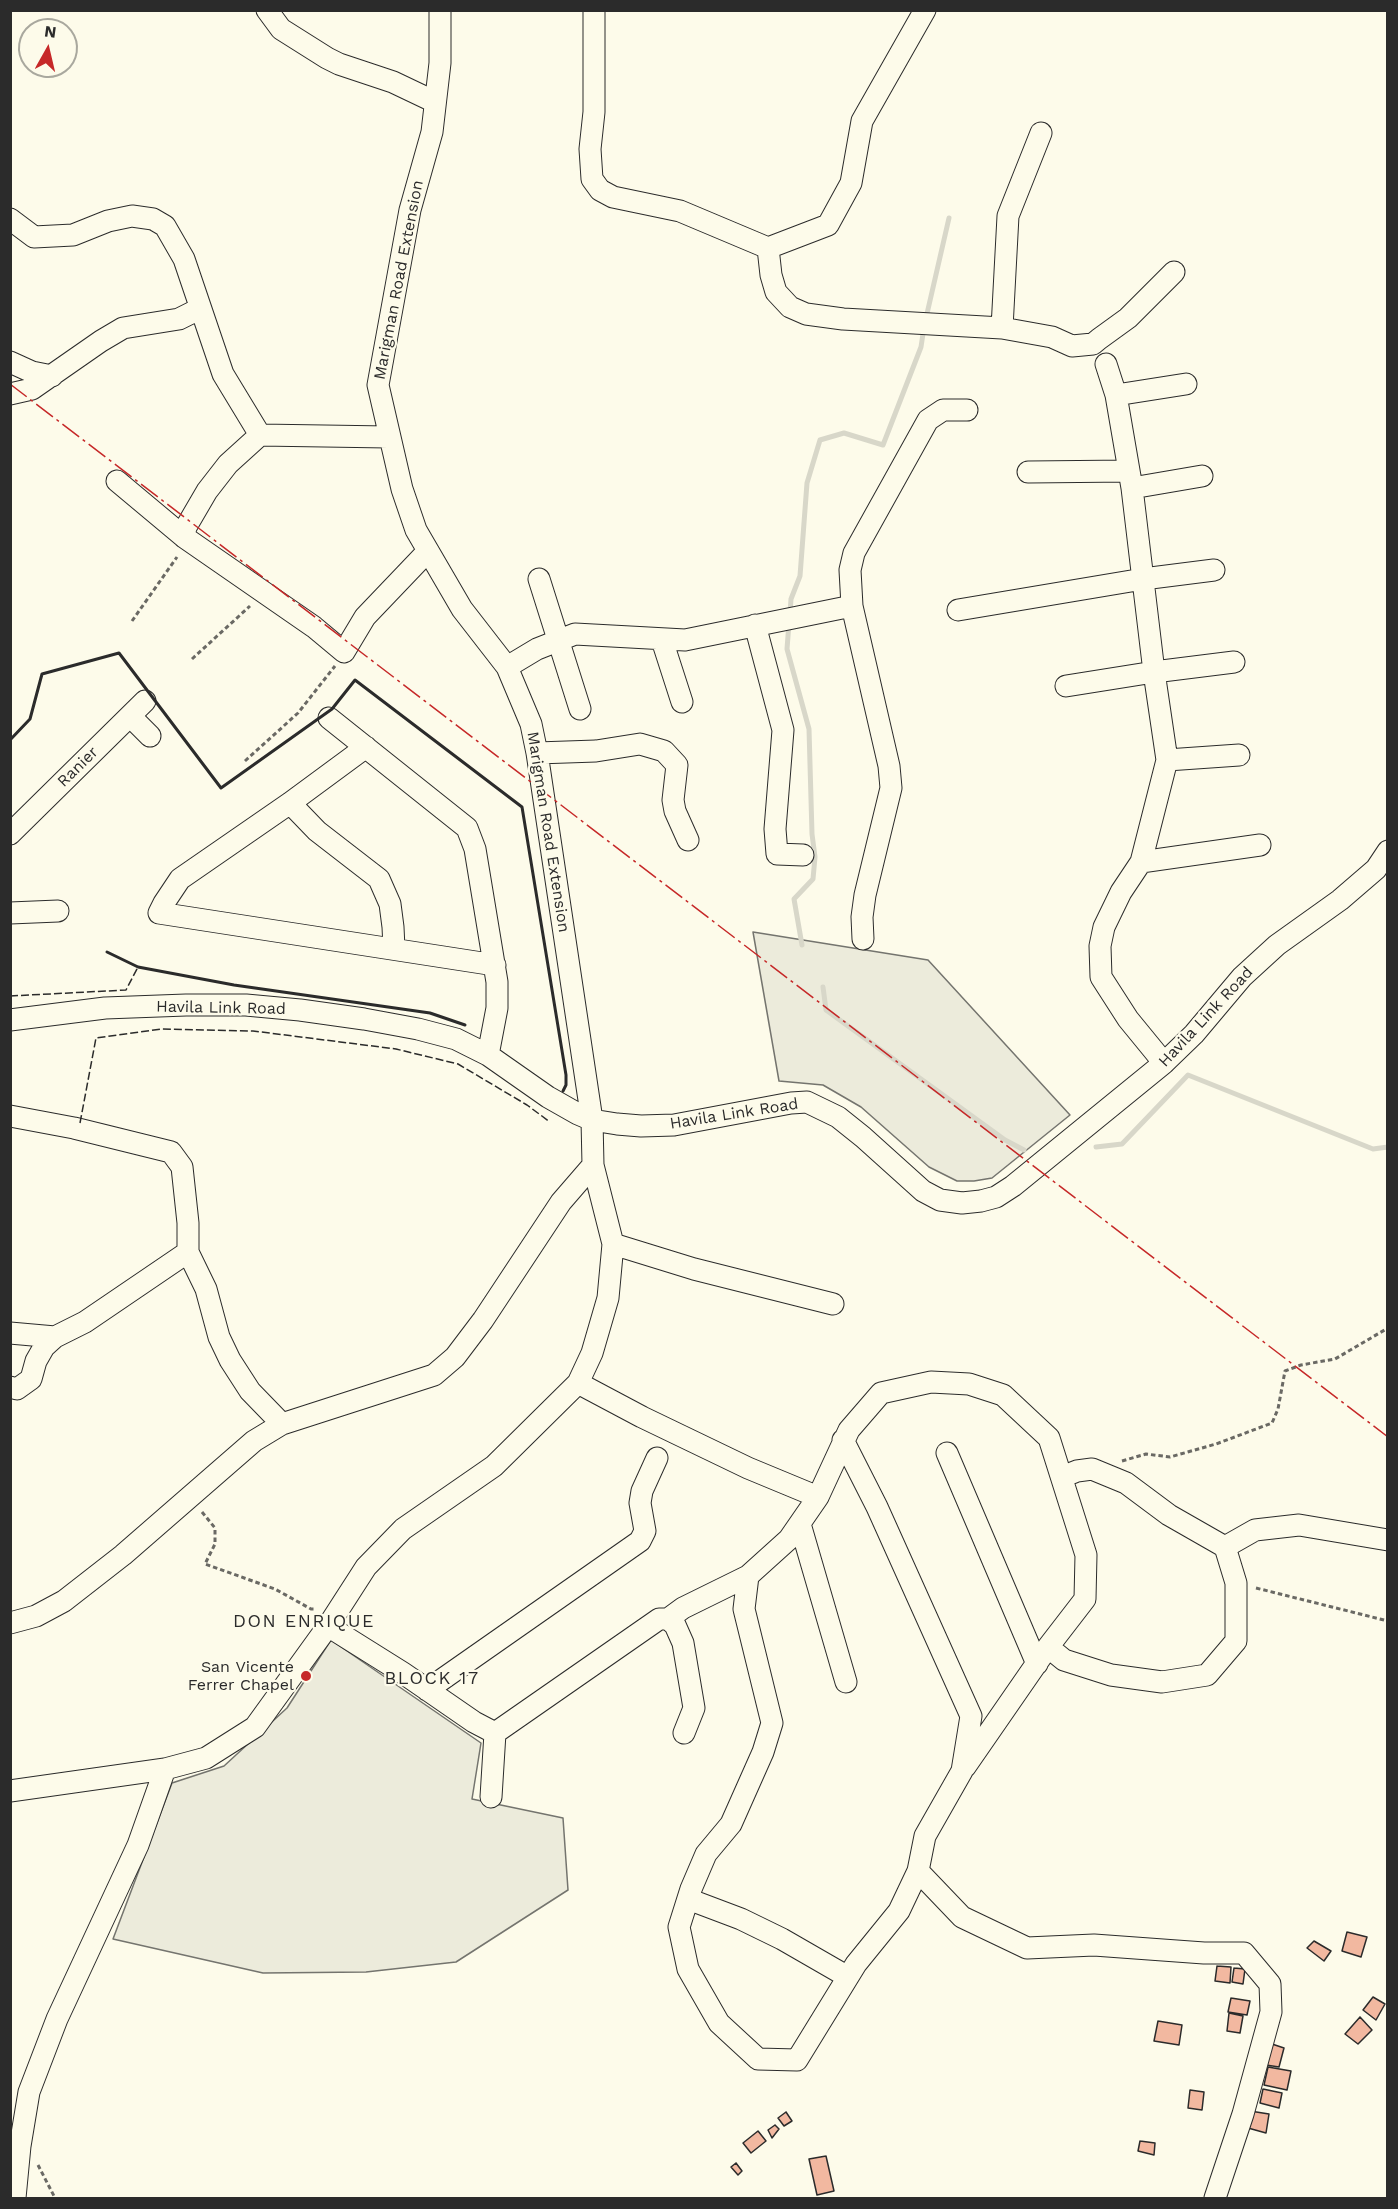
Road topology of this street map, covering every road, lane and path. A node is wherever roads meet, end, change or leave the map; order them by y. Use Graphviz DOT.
graph roads {
  1 [pos="267,10"];
  2 [pos="440,10"];
  3 [pos="594,10"];
  4 [pos="925,10"];
  5 [pos="435,102"];
  6 [pos="1041,133"];
  7 [pos="10,219"];
  8 [pos="768,248"];
  9 [pos="1174,272"];
  10 [pos="200,309"];
  11 [pos="1002,328"];
  12 [pos="10,362"];
  13 [pos="1106,364"];
  14 [pos="52,376"];
  15 [pos="1186,384"];
  16 [pos="10,394"];
  17 [pos="1116,395"];
  18 [pos="966,410"];
  19 [pos="260,435"];
  20 [pos="388,436"];
  21 [pos="1028,471"];
  22 [pos="1202,476"];
  23 [pos="1131,479"];
  24 [pos="117,481"];
  25 [pos="186,539"];
  26 [pos="428,551"];
  27 [pos="1214,570"];
  28 [pos="539,579"];
  29 [pos="1143,579"];
  30 [pos="265,593"];
  31 [pos="852,606"];
  32 [pos="958,610"];
  33 [pos="132,621"];
  34 [pos="755,625"];
  35 [pos="559,639"];
  36 [pos="662,640"];
  37 [pos="344,652"];
  38 [pos="192,659"];
  39 [pos="1234,662"];
  40 [pos="507,667"];
  41 [pos="1154,672"];
  42 [pos="1066,686"];
  43 [pos="145,701"];
  44 [pos="682,702"];
  45 [pos="580,709"];
  46 [pos="130,716"];
  47 [pos="329,718"];
  48 [pos="150,736"];
  49 [pos="366,747"];
  50 [pos="537,753"];
  51 [pos="1239,755"];
  52 [pos="1167,760"];
  53 [pos="245,761"];
  54 [pos="290,803"];
  55 [pos="10,834"];
  56 [pos="688,840"];
  57 [pos="1260,845"];
  58 [pos="1388,851"];
  59 [pos="803,855"];
  60 [pos="1141,862"];
  61 [pos="58,911"];
  62 [pos="10,913"];
  63 [pos="862,939"];
  64 [pos="394,948"];
  65 [pos="495,965"];
  66 [pos="10,1020"];
  67 [pos="488,1054"];
  68 [pos="1164,1063"];
  69 [pos="10,1116"];
  70 [pos="592,1120"];
  71 [pos="593,1164"];
  72 [pos="614,1244"];
  73 [pos="188,1252"];
  74 [pos="833,1304"];
  75 [pos="1388,1328"];
  76 [pos="10,1333"];
  77 [pos="55,1337"];
  78 [pos="578,1383"];
  79 [pos="10,1387"];
  80 [pos="282,1424"];
  81 [pos="843,1440"];
  82 [pos="947,1453"];
  83 [pos="657,1458"];
  84 [pos="1092,1469"];
  85 [pos="1062,1477"];
  86 [pos="190,1496"];
  87 [pos="818,1497"];
  88 [pos="800,1524"];
  89 [pos="1388,1540"];
  90 [pos="1225,1547"];
  91 [pos="748,1576"];
  92 [pos="1236,1583"];
  93 [pos="333,1618"];
  94 [pos="668,1619"];
  95 [pos="1388,1621"];
  96 [pos="10,1623"];
  97 [pos="1043,1656"];
  98 [pos="846,1682"];
  99 [pos="427,1690"];
  100 [pos="495,1733"];
  101 [pos="684,1733"];
  102 [pos="165,1769"];
  103 [pos="962,1771"];
  104 [pos="10,1791"];
  105 [pos="491,1797"];
  106 [pos="918,1871"];
  107 [pos="688,1899"];
  108 [pos="849,1977"];
  109 [pos="15,2199"];
  110 [pos="1215,2199"];
  1 -- 5 [label="street"];
  2 -- 5 [label="street, Marigman Road Extension"];
  3 -- 8 [label="street"];
  4 -- 8 [label="street"];
  5 -- 20 [label="street, Marigman Road Extension"];
  6 -- 11 [label="street"];
  7 -- 10 [label="street"];
  8 -- 11 [label="street"];
  9 -- 11 [label="street"];
  10 -- 14 [label="street"];
  10 -- 19 [label="street"];
  12 -- 14 [label="street"];
  13 -- 17 [label="street"];
  14 -- 16 [label="street"];
  15 -- 17 [label="street"];
  17 -- 23 [label="street"];
  18 -- 31 [label="street"];
  19 -- 20 [label="street"];
  19 -- 25 [label="street"];
  20 -- 26 [label="street, Marigman Road Extension"];
  21 -- 23 [label="street"];
  22 -- 23 [label="street"];
  23 -- 29 [label="street"];
  24 -- 25 [label="street"];
  25 -- 30 [label="street"];
  25 -- 33 [label="path"];
  26 -- 37 [label="street"];
  26 -- 40 [label="street, Marigman Road Extension"];
  27 -- 29 [label="street"];
  28 -- 35 [label="street"];
  29 -- 32 [label="street"];
  29 -- 41 [label="street"];
  30 -- 37 [label="street"];
  30 -- 38 [label="path"];
  31 -- 34 [label="street"];
  31 -- 63 [label="street"];
  34 -- 36 [label="street"];
  34 -- 59 [label="street"];
  35 -- 36 [label="street"];
  35 -- 40 [label="street"];
  35 -- 45 [label="street"];
  36 -- 44 [label="street"];
  37 -- 53 [label="path"];
  39 -- 41 [label="street"];
  40 -- 50 [label="street, Marigman Road Extension"];
  41 -- 42 [label="street"];
  41 -- 52 [label="street"];
  43 -- 46 [label="street, Ranier"];
  46 -- 48 [label="street"];
  46 -- 55 [label="street, Ranier"];
  47 -- 49 [label="street"];
  49 -- 54 [label="street"];
  49 -- 65 [label="street"];
  50 -- 56 [label="street"];
  50 -- 70 [label="street, Marigman Road Extension"];
  51 -- 52 [label="street"];
  52 -- 60 [label="street"];
  54 -- 64 [label="street"];
  54 -- 64 [label="street"];
  57 -- 60 [label="street"];
  58 -- 68 [label="street, Havila Link Road"];
  60 -- 68 [label="street"];
  61 -- 62 [label="street"];
  64 -- 65 [label="street"];
  65 -- 67 [label="street"];
  66 -- 67 [label="street, Havila Link Road"];
  67 -- 70 [label="street, Havila Link Road"];
  68 -- 70 [label="street, Havila Link Road"];
  69 -- 73 [label="street"];
  70 -- 71 [label="street, Marigman Road Extension"];
  71 -- 72 [label="street, Marigman Road Extension"];
  71 -- 80 [label="street"];
  72 -- 74 [label="street"];
  72 -- 78 [label="street"];
  73 -- 77 [label="street"];
  73 -- 80 [label="street"];
  75 -- 84 [label="path"];
  76 -- 77 [label="street"];
  77 -- 79 [label="street"];
  78 -- 87 [label="street"];
  78 -- 93 [label="street"];
  80 -- 86 [label="street"];
  81 -- 85 [label="street"];
  81 -- 87 [label="street"];
  81 -- 103 [label="street"];
  82 -- 97 [label="street"];
  83 -- 99 [label="street"];
  84 -- 85 [label="street"];
  84 -- 90 [label="street"];
  85 -- 97 [label="street"];
  86 -- 93 [label="path"];
  86 -- 96 [label="street"];
  87 -- 88 [label="street"];
  88 -- 91 [label="street"];
  88 -- 98 [label="street"];
  89 -- 90 [label="street"];
  90 -- 92 [label="street"];
  91 -- 94 [label="street"];
  91 -- 107 [label="street"];
  92 -- 95 [label="path"];
  92 -- 97 [label="street"];
  93 -- 99 [label="street"];
  93 -- 102 [label="street"];
  94 -- 100 [label="street"];
  94 -- 101 [label="street"];
  97 -- 103 [label="street"];
  99 -- 100 [label="street"];
  100 -- 105 [label="street"];
  102 -- 104 [label="street"];
  102 -- 109 [label="street"];
  103 -- 106 [label="street"];
  106 -- 108 [label="street"];
  106 -- 110 [label="street"];
  107 -- 108 [label="street"];
  107 -- 108 [label="street"];
}
